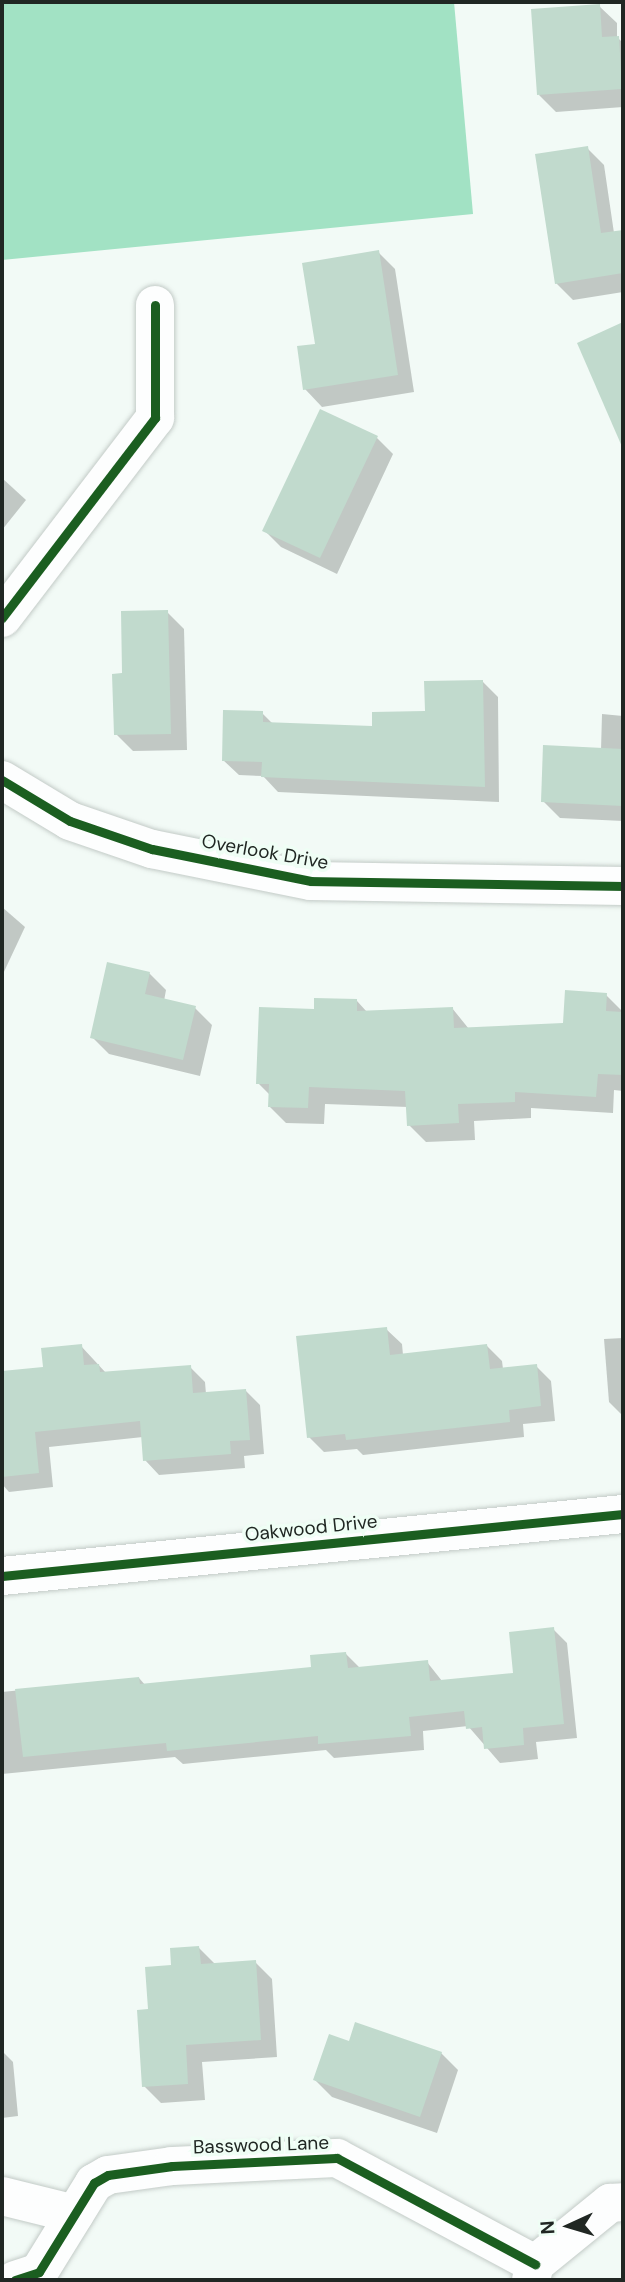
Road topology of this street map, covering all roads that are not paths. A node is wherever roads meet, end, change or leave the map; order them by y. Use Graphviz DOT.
graph roads {
  1 [pos="155,305"];
  2 [pos="2,618"];
  3 [pos="2,780"];
  4 [pos="623,886"];
  5 [pos="623,1514"];
  6 [pos="2,1576"];
  7 [pos="2,2196"];
  8 [pos="623,2202"];
  9 [pos="75,2214"];
  10 [pos="533,2272"];
  11 [pos="15,2280"];
  1 -- 2 [label="street"];
  3 -- 4 [label="street, Overlook Drive"];
  5 -- 6 [label="street, Oakwood Drive"];
  7 -- 9 [label="street"];
  8 -- 10 [label="street"];
  9 -- 10 [label="street, Basswood Lane"];
  9 -- 11 [label="street, Basswood Lane"];
}
